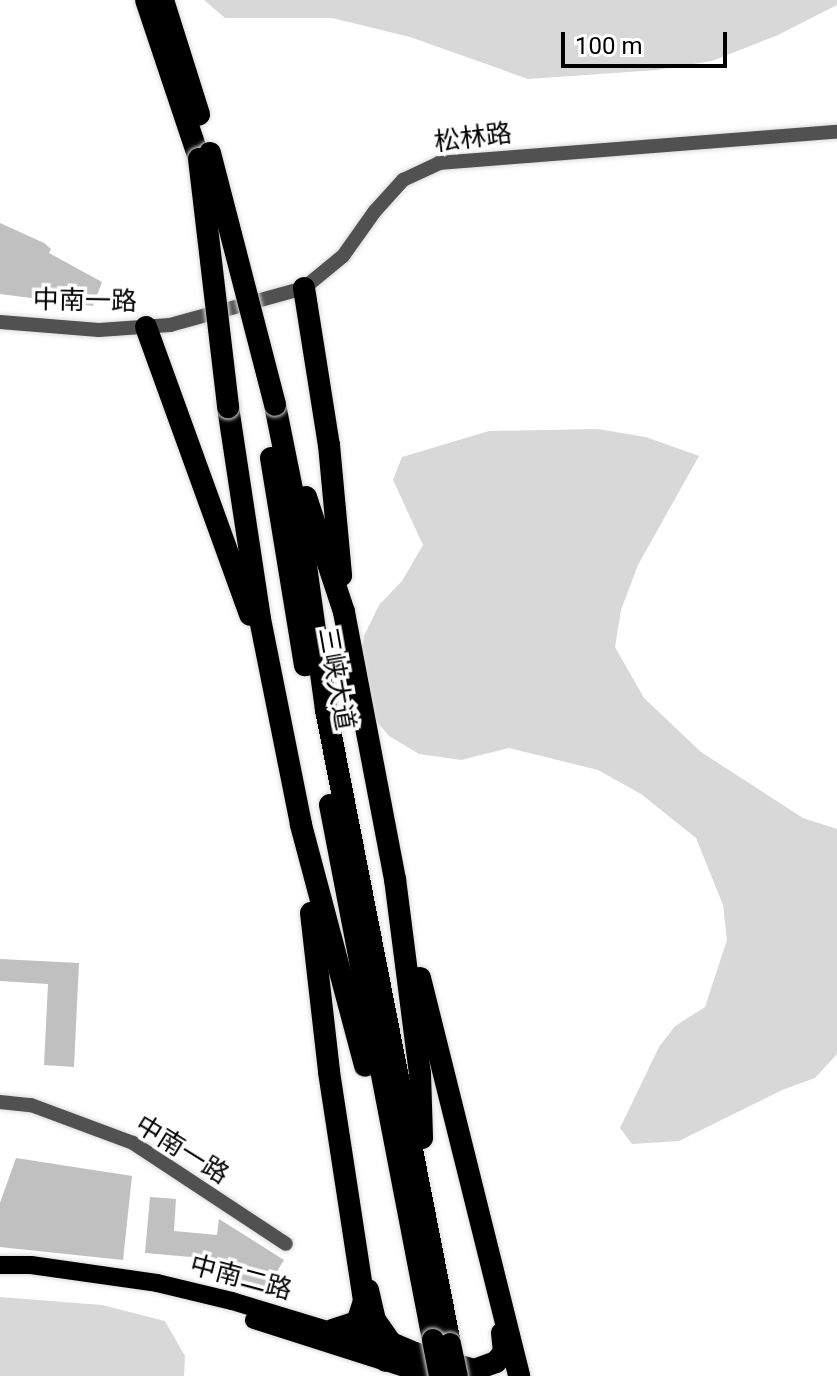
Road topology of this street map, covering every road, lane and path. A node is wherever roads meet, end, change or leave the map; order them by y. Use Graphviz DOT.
graph roads {
  1 [pos="146,0"];
  2 [pos="163,0"];
  3 [pos="837,132"];
  4 [pos="204,156"];
  5 [pos="304,288"];
  6 [pos="0,322"];
  7 [pos="170,325"];
  8 [pos="146,327"];
  9 [pos="269,405"];
  10 [pos="344,612"];
  11 [pos="273,682"];
  12 [pos="301,825"];
  13 [pos="395,879"];
  14 [pos="0,1102"];
  15 [pos="404,1195"];
  16 [pos="425,1205"];
  17 [pos="349,1207"];
  18 [pos="286,1244"];
  19 [pos="0,1265"];
  20 [pos="0,1276"];
  21 [pos="364,1301"];
  22 [pos="500,1306"];
  23 [pos="333,1330"];
  24 [pos="442,1342"];
  25 [pos="370,1343"];
  26 [pos="386,1361"];
  27 [pos="515,1370"];
  28 [pos="430,1376"];
  29 [pos="440,1376"];
  30 [pos="459,1376"];
  1 -- 4 [label="highway, 三峡大道"];
  2 -- 4 [label="highway, 三峡大道"];
  3 -- 5 [label="street, 松林路"];
  4 -- 9 [label="highway, 三峡大道, bridge"];
  4 -- 11 [label="highway, bridge"];
  5 -- 7 [label="street, 松林路"];
  5 -- 10 [label="highway"];
  6 -- 8 [label="street, 中南一路"];
  7 -- 8 [label="street, 中南一路"];
  8 -- 11 [label="highway"];
  9 -- 10 [label="highway"];
  9 -- 15 [label="highway, 三峡大道"];
  9 -- 16 [label="highway, 三峡大道"];
  10 -- 13 [label="highway"];
  11 -- 12 [label="highway"];
  12 -- 15 [label="highway"];
  12 -- 17 [label="highway"];
  13 -- 16 [label="highway"];
  13 -- 22 [label="highway"];
  14 -- 18 [label="street, 中南一路"];
  15 -- 24 [label="highway, 三峡大道"];
  16 -- 24 [label="highway, 三峡大道"];
  17 -- 21 [label="highway"];
  17 -- 22 [label="highway"];
  19 -- 23 [label="main road, 中南二路"];
  20 -- 26 [label="main road, 中南二路"];
  21 -- 23 [label="highway"];
  21 -- 25 [label="highway"];
  22 -- 27 [label="highway"];
  23 -- 25 [label="main road, 中南二路"];
  24 -- 29 [label="highway, 三峡大道, bridge"];
  24 -- 30 [label="highway, 三峡大道, bridge"];
  25 -- 26 [label="highway"];
  25 -- 30 [label="main road, 中南二路"];
  26 -- 28 [label="main road, 中南二路"];
}
